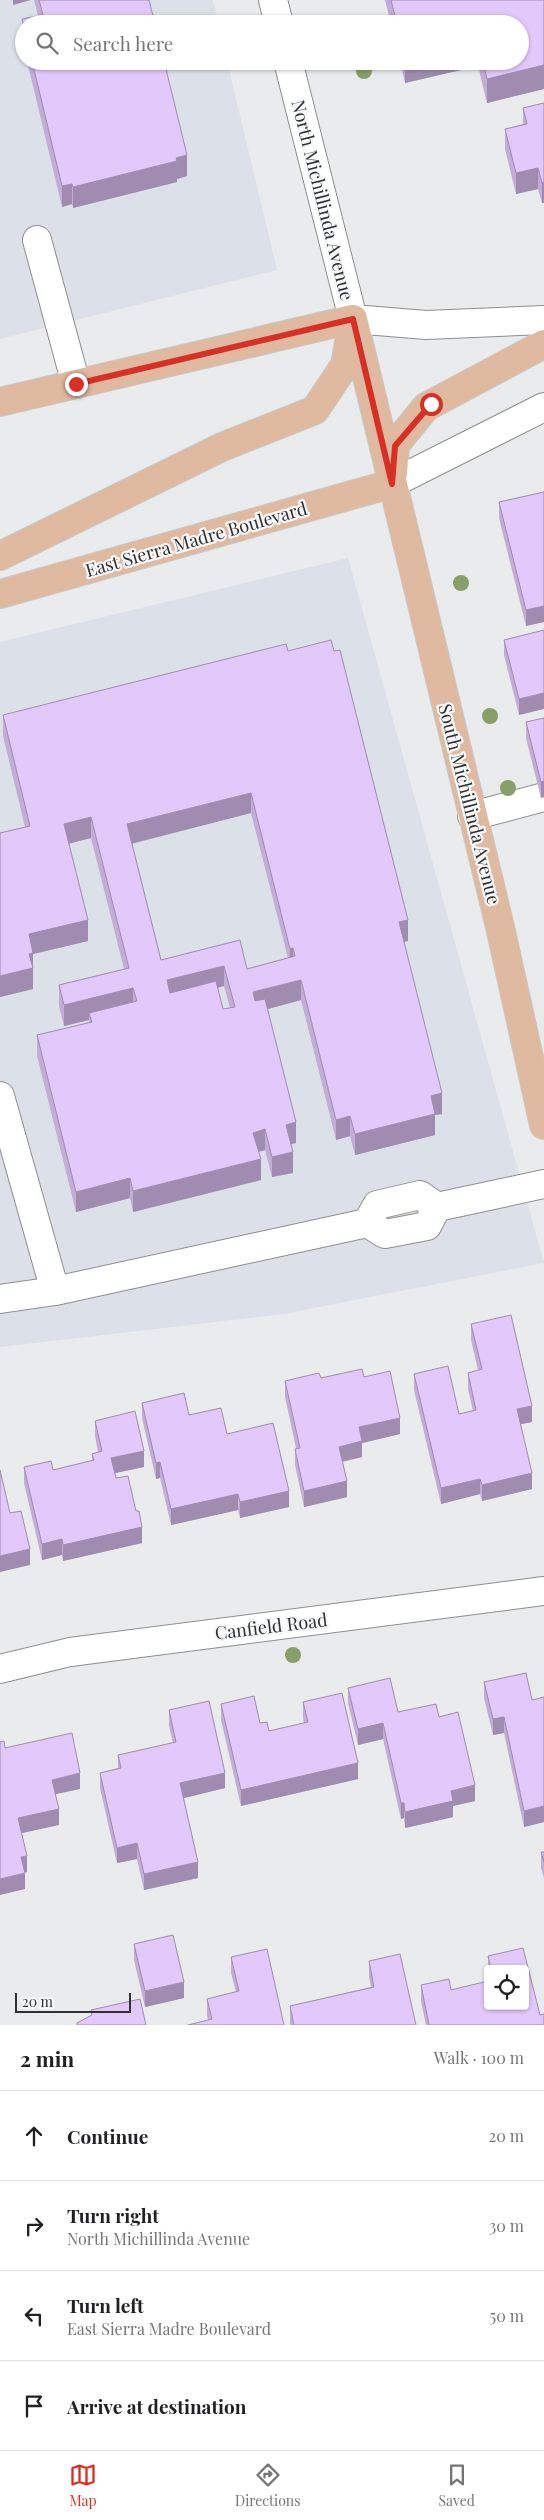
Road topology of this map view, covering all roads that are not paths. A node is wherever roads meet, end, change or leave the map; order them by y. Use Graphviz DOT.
graph roads {
  1 [pos="273,0"];
  2 [pos="277,15"];
  3 [pos="290,70"];
  4 [pos="37,240"];
  5 [pos="353,319"];
  6 [pos="544,320"];
  7 [pos="544,344"];
  8 [pos="76,384"];
  9 [pos="0,402"];
  10 [pos="544,406"];
  11 [pos="392,484"];
  12 [pos="0,556"];
  13 [pos="0,594"];
  14 [pos="544,797"];
  15 [pos="472,816"];
  16 [pos="0,1096"];
  17 [pos="544,1124"];
  18 [pos="544,1184"];
  19 [pos="55,1291"];
  20 [pos="0,1298"];
  21 [pos="544,1590"];
  22 [pos="0,1669"];
  1 -- 2 [label="street"];
  3 -- 5 [label="street, North Michillinda Avenue"];
  4 -- 8 [label="street"];
  5 -- 6 [label="street"];
  5 -- 8 [label="main road"];
  5 -- 11 [label="main road, North Michillinda Avenue"];
  5 -- 12 [label="main road"];
  7 -- 11 [label="main road"];
  8 -- 9 [label="main road"];
  10 -- 11 [label="street"];
  11 -- 13 [label="main road, East Sierra Madre Boulevard"];
  11 -- 15 [label="main road, South Michillinda Avenue"];
  14 -- 15 [label="street"];
  15 -- 17 [label="main road, South Michillinda Avenue"];
  16 -- 19 [label="street"];
  18 -- 19 [label="street"];
  19 -- 20 [label="street"];
  21 -- 22 [label="street, Canfield Road"];
}
